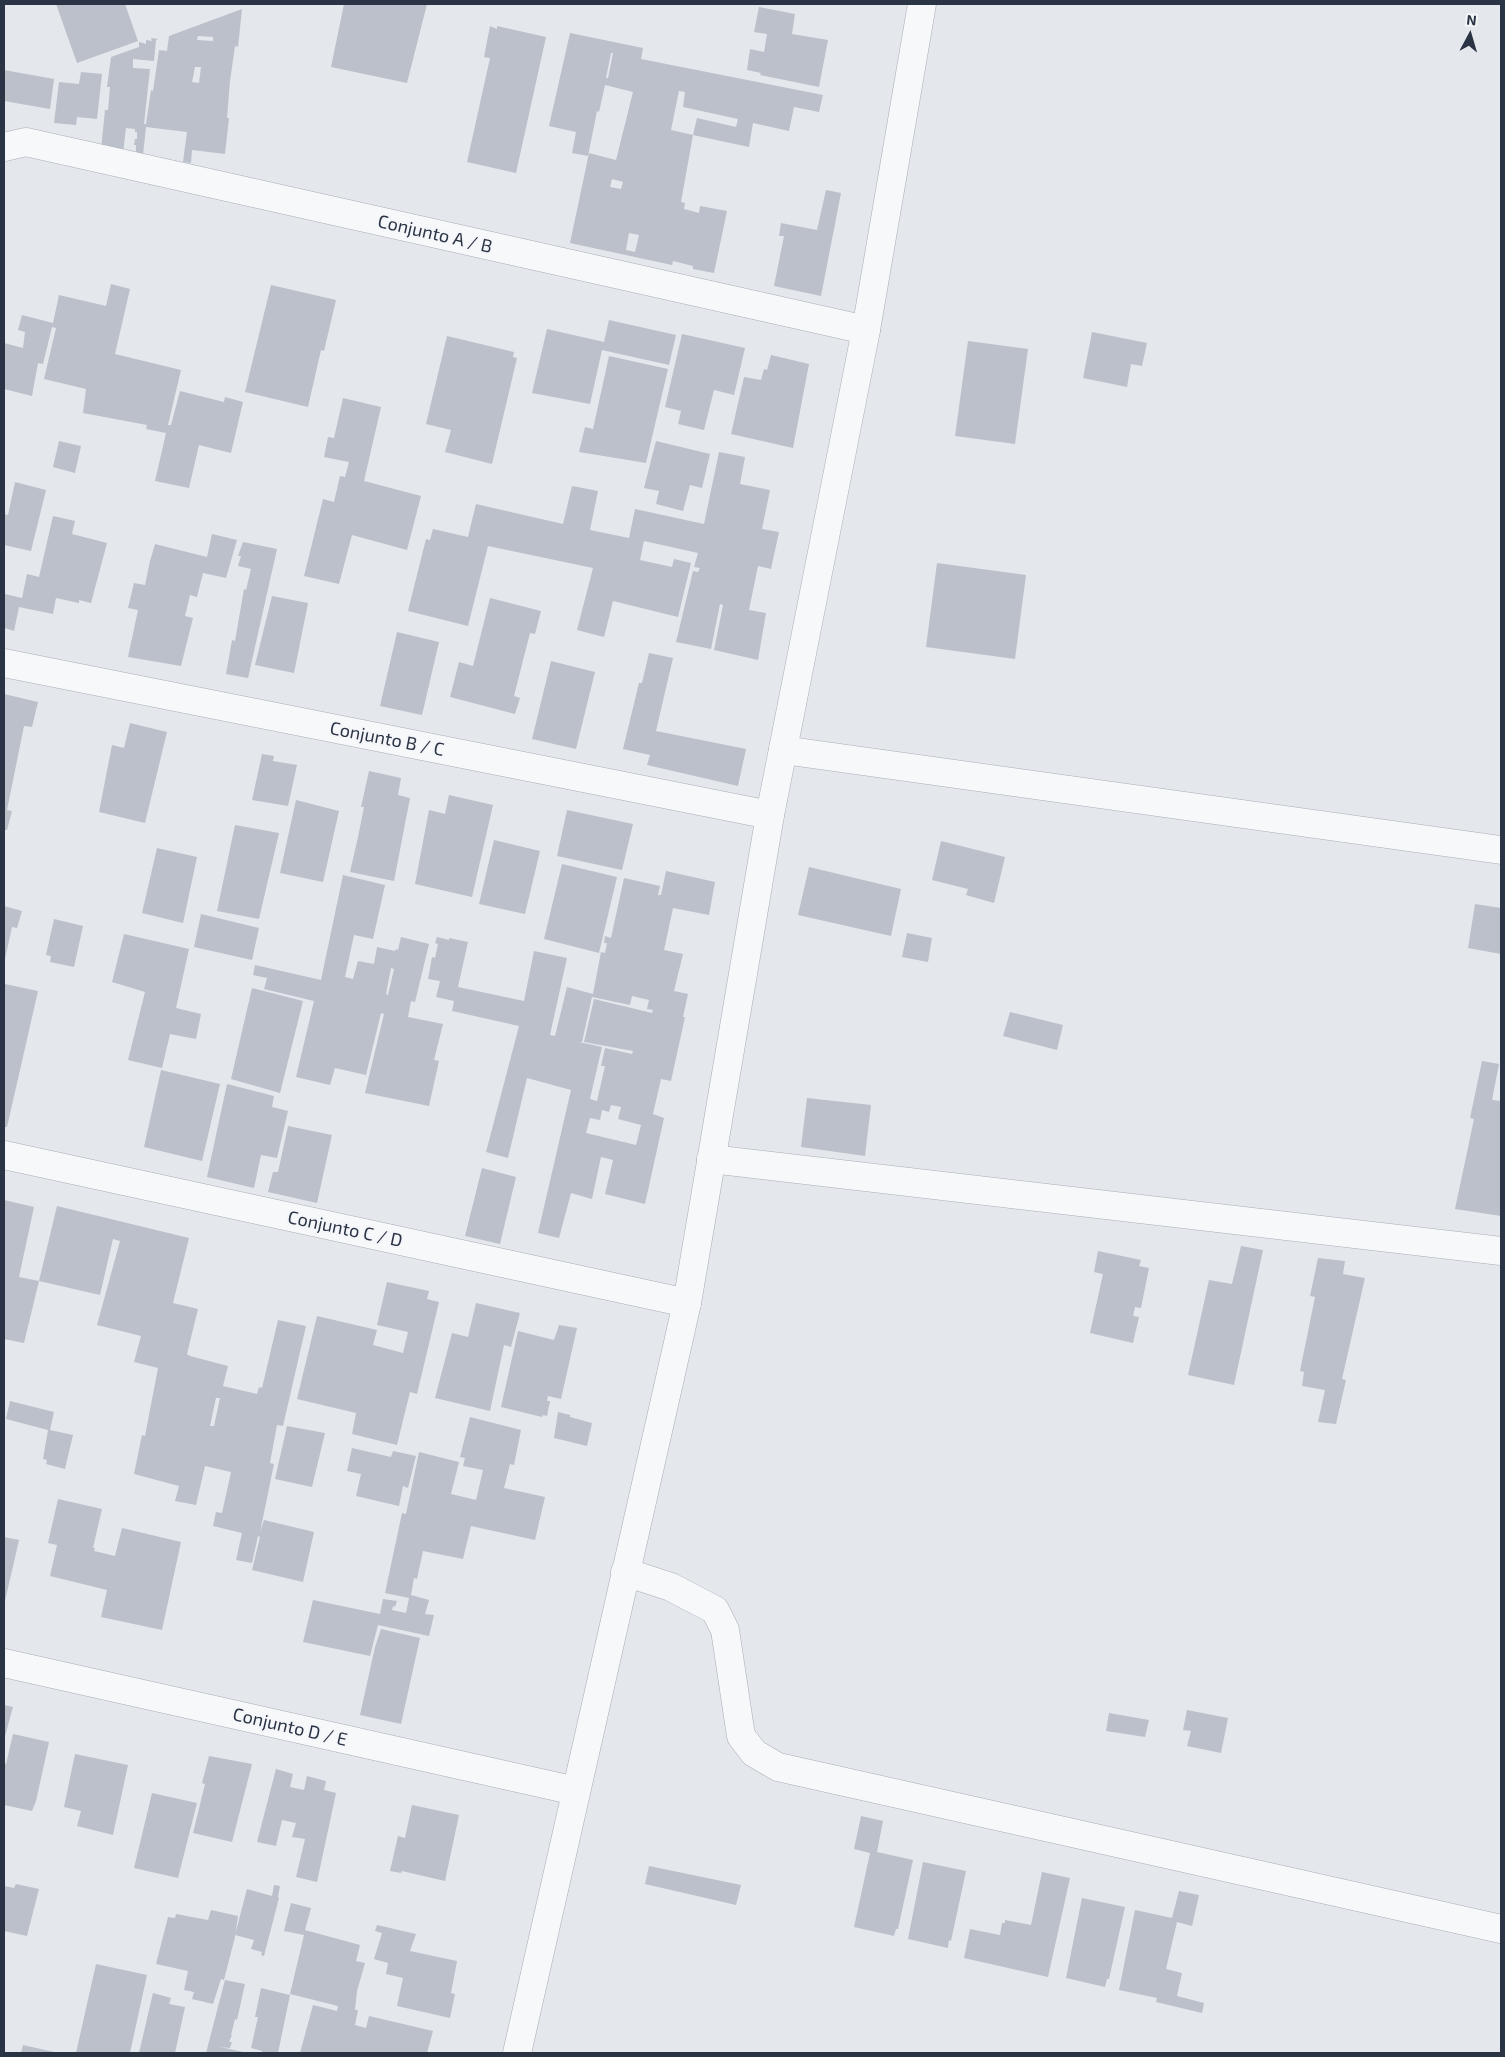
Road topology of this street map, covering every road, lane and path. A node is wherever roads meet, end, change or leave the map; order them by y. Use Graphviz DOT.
graph roads {
  1 [pos="922,4"];
  2 [pos="4,147"];
  3 [pos="866,330"];
  4 [pos="4,663"];
  5 [pos="783,750"];
  6 [pos="770,814"];
  7 [pos="1501,850"];
  8 [pos="4,1155"];
  9 [pos="711,1159"];
  10 [pos="1501,1251"];
  11 [pos="687,1303"];
  12 [pos="625,1572"];
  13 [pos="4,1663"];
  14 [pos="576,1791"];
  15 [pos="1501,1929"];
  16 [pos="517,2053"];
  1 -- 3 [label="street"];
  2 -- 3 [label="street, Conjunto A / B"];
  3 -- 5 [label="street"];
  4 -- 6 [label="street, Conjunto B / C"];
  5 -- 6 [label="street"];
  5 -- 7 [label="street"];
  6 -- 9 [label="street"];
  8 -- 11 [label="street, Conjunto C / D"];
  9 -- 10 [label="street"];
  9 -- 11 [label="street"];
  11 -- 12 [label="street"];
  12 -- 14 [label="street"];
  12 -- 15 [label="street"];
  13 -- 14 [label="street, Conjunto D / E"];
  14 -- 16 [label="street"];
}
